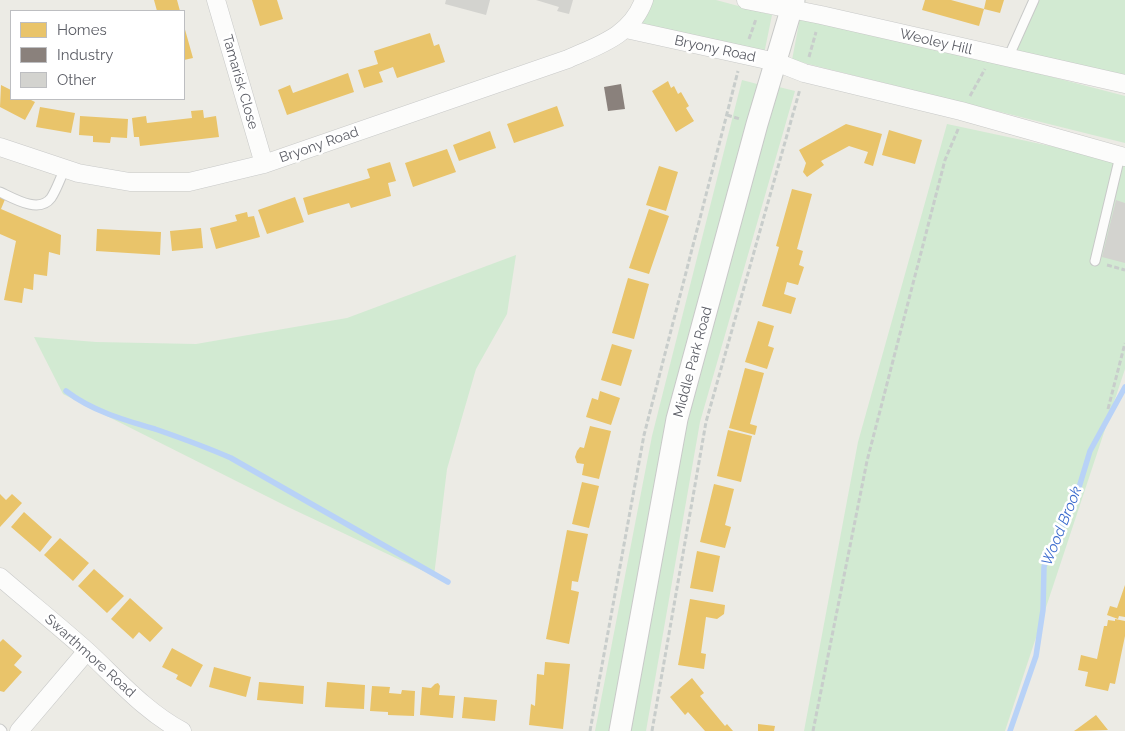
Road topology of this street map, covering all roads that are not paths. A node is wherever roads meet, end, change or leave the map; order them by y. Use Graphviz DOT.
graph roads {
  1 [pos="216,0"];
  2 [pos="644,0"];
  3 [pos="1034,0"];
  4 [pos="754,2"];
  5 [pos="793,4"];
  6 [pos="626,29"];
  7 [pos="1000,56"];
  8 [pos="776,62"];
  9 [pos="1125,84"];
  10 [pos="0,147"];
  11 [pos="1123,157"];
  12 [pos="264,164"];
  13 [pos="64,169"];
  14 [pos="0,192"];
  15 [pos="1095,261"];
  16 [pos="0,577"];
  17 [pos="87,651"];
  18 [pos="19,731"];
  19 [pos="182,731"];
  20 [pos="620,731"];
  1 -- 12 [label="street, Tamarisk Close"];
  2 -- 6 [label="street, Bryony Road"];
  3 -- 7 [label="lane"];
  4 -- 5 [label="street, Weoley Hill"];
  5 -- 7 [label="street, Weoley Hill"];
  5 -- 8 [label="street, Middle Park Road"];
  6 -- 8 [label="street, Bryony Road"];
  6 -- 12 [label="street, Bryony Road"];
  7 -- 9 [label="street, Weoley Hill"];
  8 -- 11 [label="street"];
  8 -- 20 [label="street, Middle Park Road"];
  10 -- 13 [label="street, Bryony Road"];
  11 -- 15 [label="lane"];
  12 -- 13 [label="street, Bryony Road"];
  13 -- 14 [label="lane"];
  16 -- 17 [label="street, Swarthmore Road"];
  17 -- 18 [label="street"];
  17 -- 19 [label="street, Swarthmore Road"];
}
